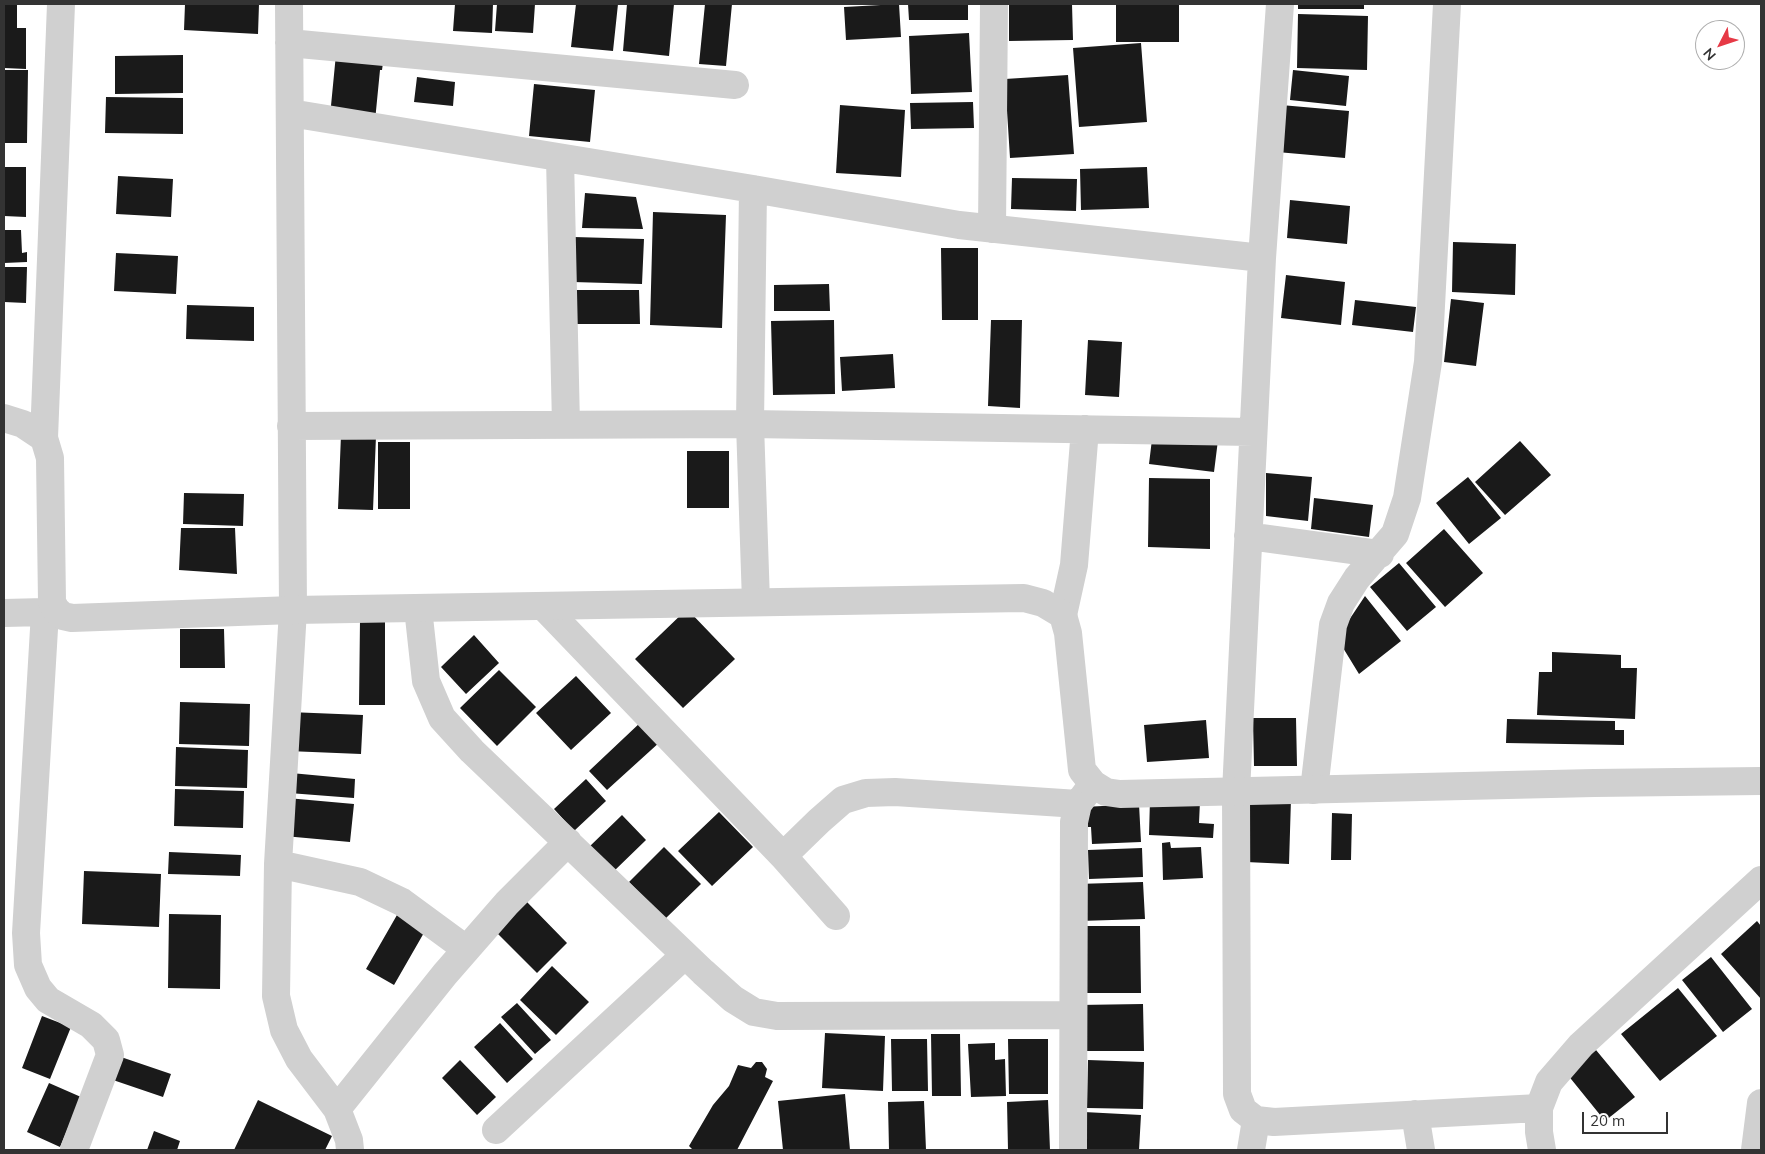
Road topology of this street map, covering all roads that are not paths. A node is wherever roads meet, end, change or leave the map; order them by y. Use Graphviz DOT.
graph roads {
  1 [pos="61,4"];
  2 [pos="289,4"];
  3 [pos="994,4"];
  4 [pos="1280,4"];
  5 [pos="1447,4"];
  6 [pos="289,43"];
  7 [pos="735,85"];
  8 [pos="290,113"];
  9 [pos="560,158"];
  10 [pos="753,189"];
  11 [pos="992,229"];
  12 [pos="1262,258"];
  13 [pos="4,418"];
  14 [pos="750,424"];
  15 [pos="566,425"];
  16 [pos="292,426"];
  17 [pos="1085,430"];
  18 [pos="1253,432"];
  19 [pos="44,438"];
  20 [pos="1248,536"];
  21 [pos="1380,554"];
  22 [pos="756,602"];
  23 [pos="543,606"];
  24 [pos="418,608"];
  25 [pos="293,610"];
  26 [pos="50,611"];
  27 [pos="4,613"];
  28 [pos="1063,615"];
  29 [pos="1761,782"];
  30 [pos="1314,790"];
  31 [pos="1236,792"];
  32 [pos="1085,794"];
  33 [pos="568,842"];
  34 [pos="784,856"];
  35 [pos="278,864"];
  36 [pos="1761,880"];
  37 [pos="836,916"];
  38 [pos="466,950"];
  39 [pos="684,955"];
  40 [pos="1074,1015"];
  41 [pos="1538,1108"];
  42 [pos="337,1109"];
  43 [pos="1415,1114"];
  44 [pos="1760,1115"];
  45 [pos="1256,1120"];
  46 [pos="496,1130"];
  47 [pos="74,1150"];
  48 [pos="350,1150"];
  49 [pos="1073,1150"];
  50 [pos="1251,1150"];
  51 [pos="1421,1150"];
  52 [pos="1542,1150"];
  53 [pos="1755,1150"];
  1 -- 19 [label="street"];
  2 -- 6 [label="street"];
  3 -- 11 [label="street"];
  4 -- 12 [label="street"];
  5 -- 21 [label="street"];
  6 -- 7 [label="street"];
  6 -- 8 [label="street"];
  8 -- 9 [label="street"];
  8 -- 16 [label="street"];
  9 -- 10 [label="street"];
  9 -- 15 [label="street"];
  10 -- 11 [label="street"];
  10 -- 14 [label="street"];
  11 -- 12 [label="street"];
  12 -- 18 [label="street"];
  13 -- 19 [label="street"];
  14 -- 15 [label="street"];
  14 -- 17 [label="street"];
  14 -- 22 [label="street"];
  15 -- 16 [label="street"];
  16 -- 25 [label="street"];
  17 -- 18 [label="street"];
  17 -- 28 [label="street"];
  18 -- 20 [label="street"];
  19 -- 26 [label="street"];
  20 -- 21 [label="street"];
  20 -- 31 [label="street"];
  21 -- 30 [label="street"];
  22 -- 23 [label="street"];
  22 -- 28 [label="street"];
  23 -- 24 [label="street"];
  23 -- 34 [label="street"];
  24 -- 25 [label="street"];
  24 -- 33 [label="street"];
  25 -- 26 [label="street"];
  25 -- 35 [label="street"];
  26 -- 27 [label="street"];
  26 -- 47 [label="street"];
  28 -- 32 [label="street"];
  29 -- 30 [label="street"];
  30 -- 31 [label="street"];
  31 -- 32 [label="street"];
  31 -- 45 [label="street"];
  32 -- 34 [label="street"];
  32 -- 40 [label="street"];
  33 -- 38 [label="street"];
  33 -- 39 [label="street"];
  34 -- 37 [label="street"];
  35 -- 38 [label="street"];
  35 -- 42 [label="street"];
  36 -- 41 [label="street"];
  38 -- 42 [label="street"];
  39 -- 40 [label="street"];
  39 -- 46 [label="street"];
  40 -- 49 [label="street"];
  41 -- 43 [label="street"];
  41 -- 52 [label="street"];
  42 -- 48 [label="street"];
  43 -- 45 [label="street"];
  43 -- 51 [label="street"];
  44 -- 53 [label="street"];
  45 -- 50 [label="street"];
}
